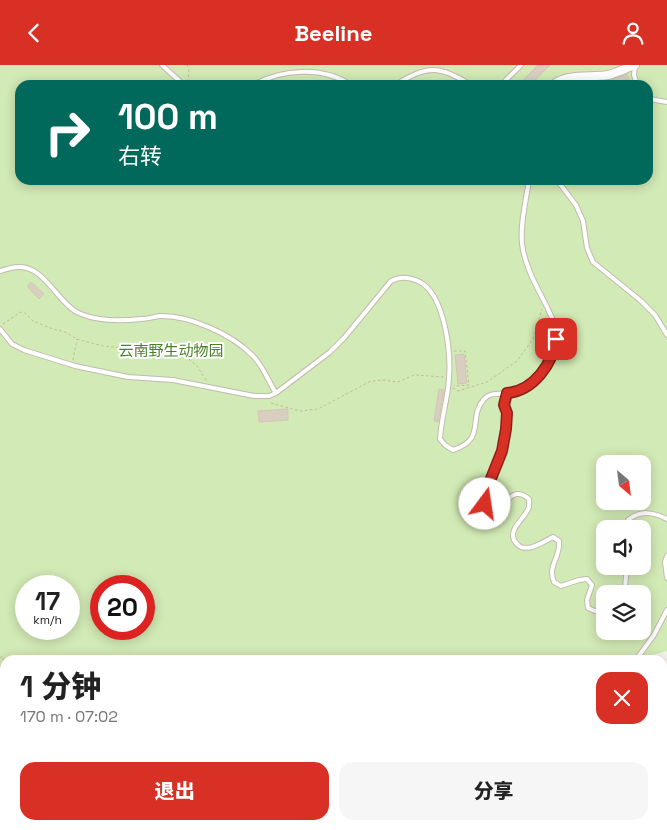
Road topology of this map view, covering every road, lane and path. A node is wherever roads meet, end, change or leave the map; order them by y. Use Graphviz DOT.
graph roads {
  1 [pos="162,65"];
  2 [pos="187,65"];
  3 [pos="521,65"];
  4 [pos="635,65"];
  5 [pos="464,79"];
  6 [pos="178,80"];
  7 [pos="188,80"];
  8 [pos="262,80"];
  9 [pos="339,80"];
  10 [pos="404,80"];
  11 [pos="506,80"];
  12 [pos="562,80"];
  13 [pos="636,80"];
  14 [pos="653,100"];
  15 [pos="667,102"];
  16 [pos="528,185"];
  17 [pos="561,185"];
  18 [pos="0,271"];
  19 [pos="544,302"];
  20 [pos="0,327"];
  21 [pos="667,335"];
  22 [pos="77,339"];
  23 [pos="448,352"];
  24 [pos="72,365"];
  25 [pos="450,377"];
  26 [pos="449,385"];
  27 [pos="210,387"];
  28 [pos="276,393"];
  29 [pos="507,393"];
  30 [pos="266,402"];
  31 [pos="667,519"];
  32 [pos="628,520"];
  33 [pos="667,556"];
  34 [pos="667,578"];
  35 [pos="667,610"];
  36 [pos="596,611"];
  37 [pos="639,655"];
  1 -- 6 [label="lane"];
  2 -- 7 [label="path"];
  3 -- 11 [label="lane"];
  4 -- 12 [label="street"];
  4 -- 13 [label="lane"];
  5 -- 10 [label="lane"];
  8 -- 9 [label="lane"];
  14 -- 15 [label="lane"];
  16 -- 19 [label="lane"];
  17 -- 21 [label="lane"];
  18 -- 28 [label="lane"];
  19 -- 26 [label="path"];
  19 -- 29 [label="lane"];
  20 -- 22 [label="path"];
  20 -- 24 [label="lane"];
  22 -- 24 [label="path"];
  22 -- 27 [label="path"];
  23 -- 25 [label="lane"];
  23 -- 26 [label="path"];
  23 -- 28 [label="lane"];
  24 -- 27 [label="lane"];
  25 -- 26 [label="lane"];
  25 -- 30 [label="path"];
  26 -- 29 [label="lane"];
  27 -- 28 [label="lane"];
  29 -- 36 [label="lane"];
  31 -- 32 [label="lane"];
  33 -- 34 [label="lane"];
  35 -- 37 [label="lane"];
}
